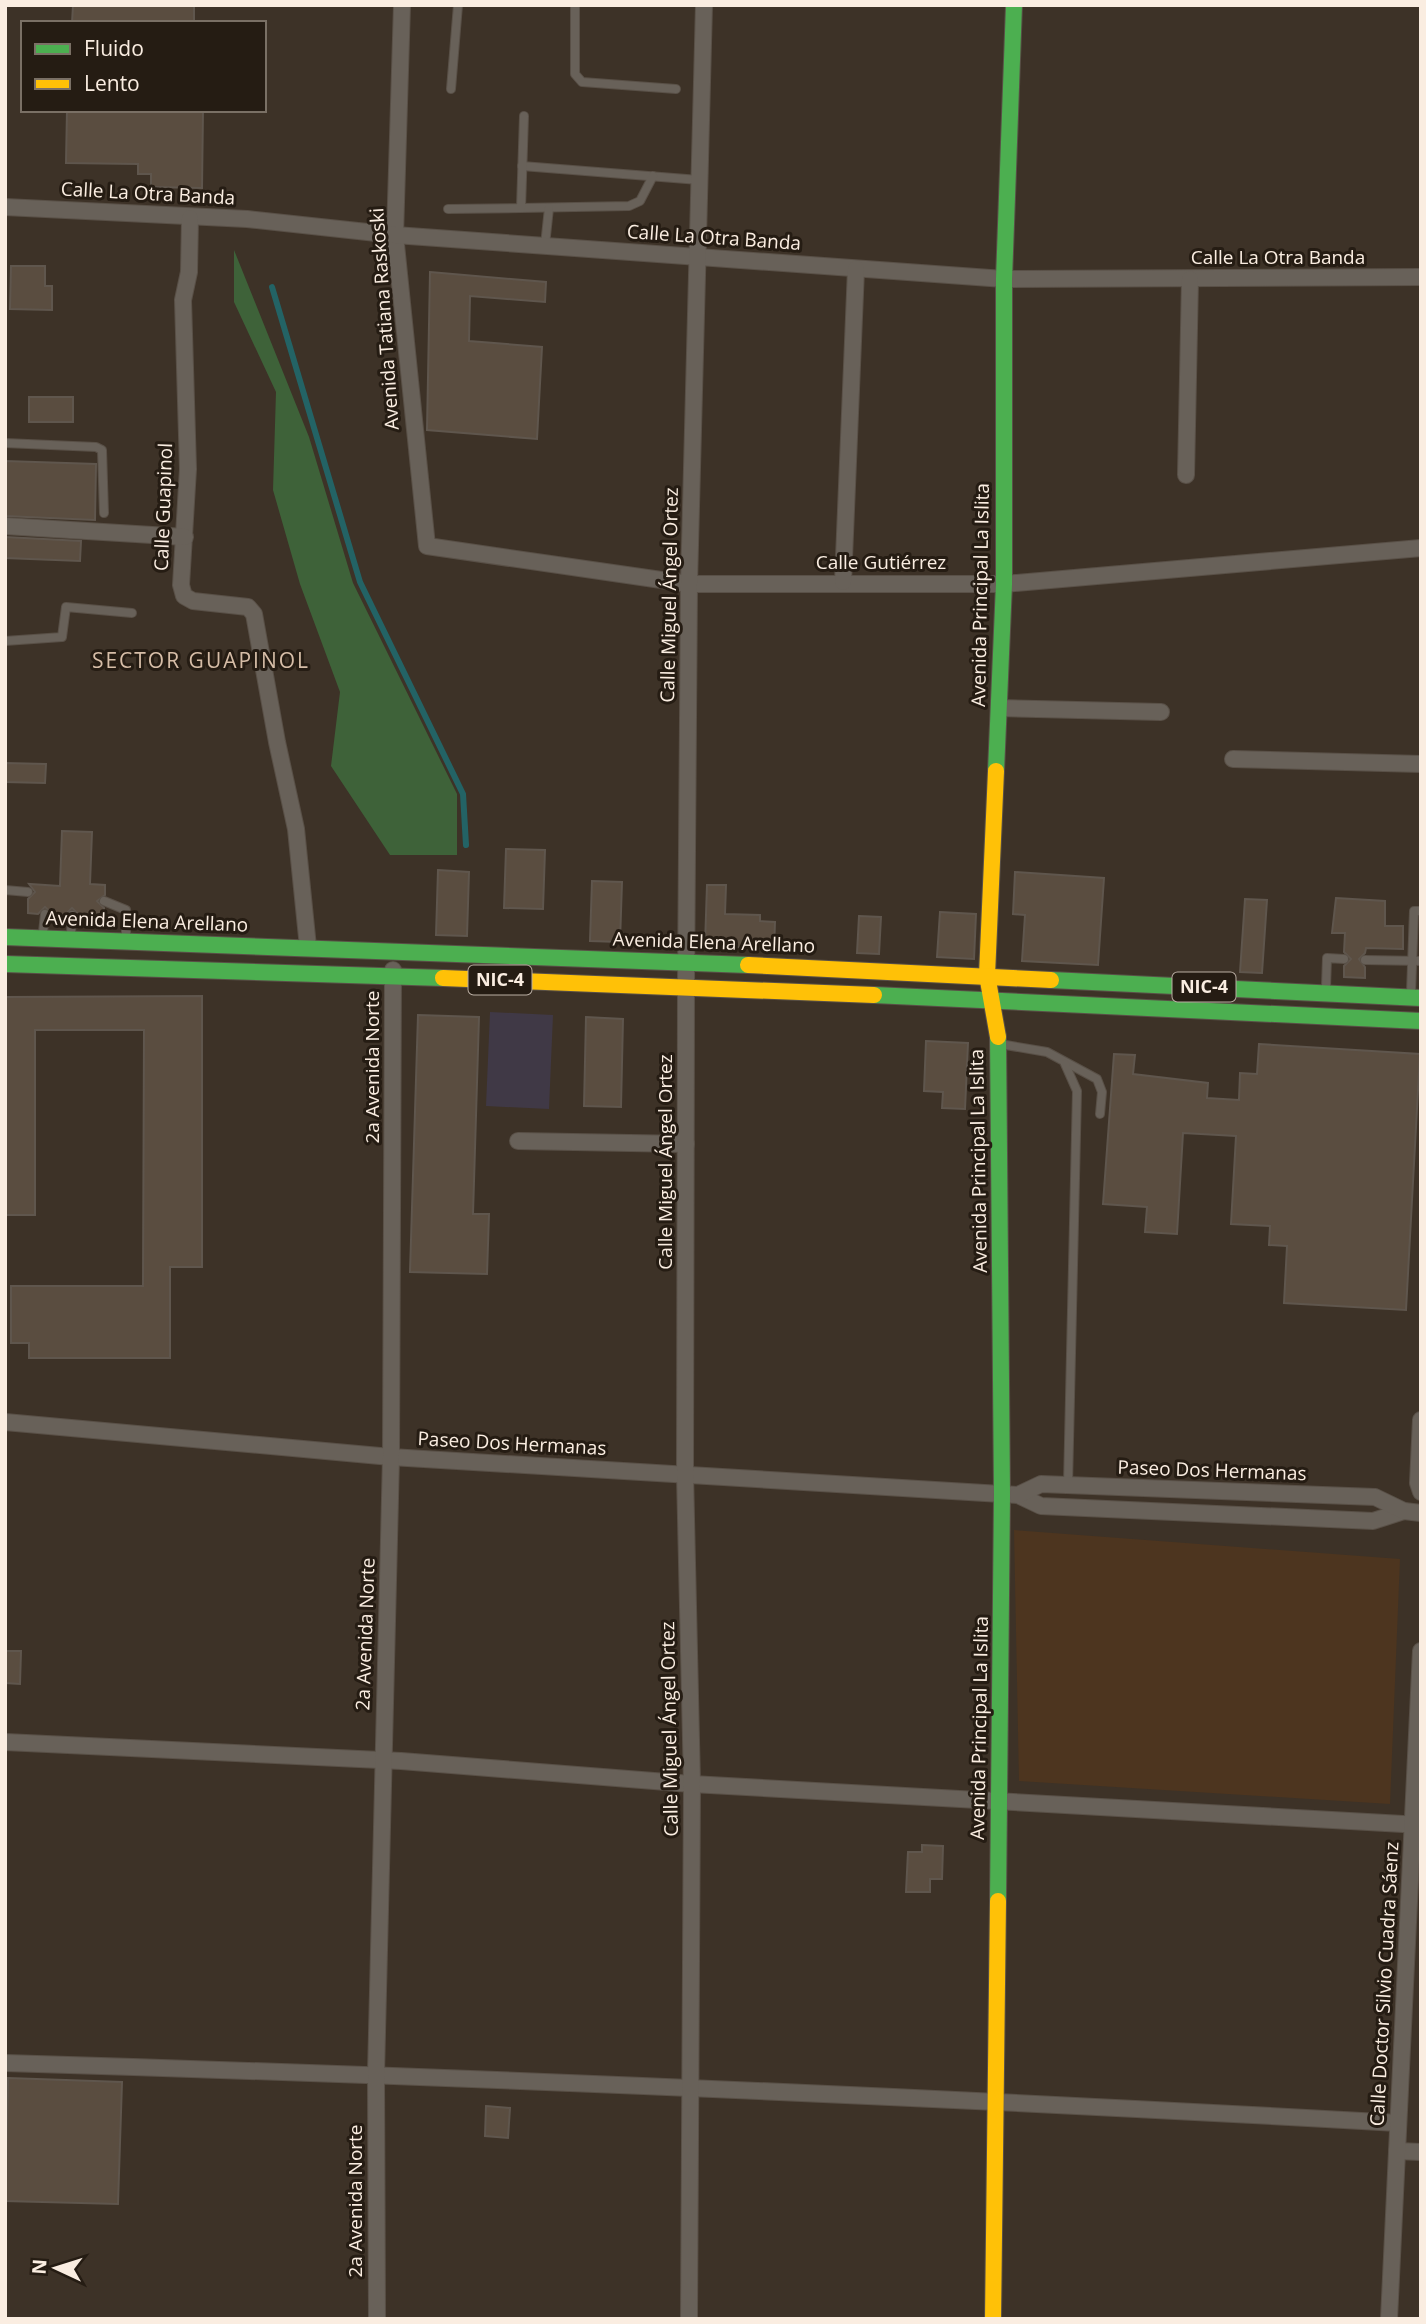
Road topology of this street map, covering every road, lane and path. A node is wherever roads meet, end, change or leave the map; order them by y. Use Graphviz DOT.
graph roads {
  1 [pos="402,5"];
  2 [pos="458,5"];
  3 [pos="575,5"];
  4 [pos="704,5"];
  5 [pos="1014,5"];
  6 [pos="452,89"];
  7 [pos="676,89"];
  8 [pos="524,116"];
  9 [pos="522,166"];
  10 [pos="653,176"];
  11 [pos="699,180"];
  12 [pos="5,208"];
  13 [pos="521,208"];
  14 [pos="549,208"];
  15 [pos="448,209"];
  16 [pos="190,218"];
  17 [pos="395,235"];
  18 [pos="545,245"];
  19 [pos="698,258"];
  20 [pos="856,269"];
  21 [pos="1421,277"];
  22 [pos="1004,279"];
  23 [pos="1190,279"];
  24 [pos="5,443"];
  25 [pos="1186,475"];
  26 [pos="104,513"];
  27 [pos="5,526"];
  28 [pos="186,537"];
  29 [pos="427,546"];
  30 [pos="1421,548"];
  31 [pos="843,582"];
  32 [pos="689,584"];
  33 [pos="1004,584"];
  34 [pos="132,613"];
  35 [pos="5,641"];
  36 [pos="999,708"];
  37 [pos="1161,712"];
  38 [pos="1233,759"];
  39 [pos="1421,764"];
  40 [pos="5,890"];
  41 [pos="28,892"];
  42 [pos="104,901"];
  43 [pos="1421,911"];
  44 [pos="45,914"];
  45 [pos="72,915"];
  46 [pos="5,937"];
  47 [pos="43,939"];
  48 [pos="71,940"];
  49 [pos="125,942"];
  50 [pos="231,945"];
  51 [pos="308,947"];
  52 [pos="394,950"];
  53 [pos="544,956"];
  54 [pos="1344,959"];
  55 [pos="1365,960"];
  56 [pos="1416,961"];
  57 [pos="687,962"];
  58 [pos="5,964"];
  59 [pos="849,969"];
  60 [pos="231,971"];
  61 [pos="987,975"];
  62 [pos="393,977"];
  63 [pos="544,982"];
  64 [pos="686,986"];
  65 [pos="1222,988"];
  66 [pos="849,994"];
  67 [pos="1325,994"];
  68 [pos="1416,998"];
  69 [pos="994,1001"];
  70 [pos="1221,1012"];
  71 [pos="1324,1016"];
  72 [pos="1416,1021"];
  73 [pos="999,1044"];
  74 [pos="1065,1064"];
  75 [pos="1100,1114"];
  76 [pos="518,1141"];
  77 [pos="686,1144"];
  78 [pos="1421,1420"];
  79 [pos="5,1422"];
  80 [pos="391,1457"];
  81 [pos="685,1474"];
  82 [pos="1068,1485"];
  83 [pos="1421,1492"];
  84 [pos="1010,1495"];
  85 [pos="1404,1511"];
  86 [pos="1421,1513"];
  87 [pos="1421,1651"];
  88 [pos="5,1742"];
  89 [pos="382,1760"];
  90 [pos="692,1784"];
  91 [pos="999,1802"];
  92 [pos="1417,1825"];
  93 [pos="5,2063"];
  94 [pos="376,2074"];
  95 [pos="690,2089"];
  96 [pos="996,2101"];
  97 [pos="1398,2123"];
  98 [pos="1397,2151"];
  99 [pos="1421,2152"];
  100 [pos="377,2319"];
  101 [pos="689,2319"];
  102 [pos="993,2319"];
  103 [pos="1389,2319"];
  1 -- 17 [label="street, Avenida Tatiana Raskoski"];
  2 -- 6 [label="lane"];
  3 -- 7 [label="lane"];
  4 -- 11 [label="street, Calle Miguel Ángel Ortez"];
  5 -- 22 [label="main road, Avenida Principal La Islita"];
  8 -- 9 [label="lane"];
  9 -- 10 [label="lane"];
  9 -- 13 [label="lane"];
  10 -- 11 [label="lane"];
  10 -- 14 [label="lane"];
  11 -- 19 [label="street, Calle Miguel Ángel Ortez"];
  12 -- 16 [label="street, Calle La Otra Banda"];
  13 -- 14 [label="lane"];
  13 -- 15 [label="lane"];
  14 -- 18 [label="lane"];
  16 -- 17 [label="street, Calle La Otra Banda"];
  16 -- 28 [label="street, Calle Guapinol"];
  17 -- 18 [label="street, Calle La Otra Banda"];
  17 -- 29 [label="street, Avenida Tatiana Raskoski"];
  18 -- 19 [label="street, Calle La Otra Banda"];
  19 -- 20 [label="street, Calle La Otra Banda"];
  19 -- 32 [label="street, Calle Miguel Ángel Ortez"];
  20 -- 22 [label="street, Calle La Otra Banda"];
  20 -- 31 [label="street"];
  21 -- 23 [label="street, Calle La Otra Banda"];
  22 -- 23 [label="street, Calle La Otra Banda"];
  22 -- 33 [label="main road, Avenida Principal La Islita"];
  23 -- 25 [label="street"];
  24 -- 26 [label="lane"];
  27 -- 28 [label="street"];
  28 -- 51 [label="street, Calle Guapinol"];
  29 -- 32 [label="street, Calle Gutiérrez"];
  30 -- 33 [label="street, Calle Gutiérrez"];
  31 -- 32 [label="street, Calle Gutiérrez"];
  31 -- 33 [label="street, Calle Gutiérrez"];
  32 -- 57 [label="street, Calle Miguel Ángel Ortez"];
  33 -- 36 [label="main road, Avenida Principal La Islita"];
  34 -- 35 [label="lane"];
  36 -- 37 [label="street"];
  36 -- 61 [label="main road, Avenida Principal La Islita"];
  38 -- 39 [label="street"];
  40 -- 41 [label="lane"];
  42 -- 49 [label="lane"];
  43 -- 56 [label="lane"];
  44 -- 47 [label="lane"];
  45 -- 48 [label="lane"];
  46 -- 47 [label="main road, Avenida Elena Arellano / NIC-4"];
  47 -- 48 [label="main road, Avenida Elena Arellano / NIC-4"];
  48 -- 49 [label="main road, Avenida Elena Arellano / NIC-4"];
  49 -- 50 [label="main road, Avenida Elena Arellano / NIC-4"];
  50 -- 51 [label="main road, Avenida Elena Arellano / NIC-4"];
  50 -- 60 [label="main road"];
  51 -- 52 [label="main road, Avenida Elena Arellano / NIC-4"];
  52 -- 53 [label="main road, Avenida Elena Arellano / NIC-4"];
  52 -- 62 [label="street, 2a Avenida Norte"];
  53 -- 57 [label="main road, Avenida Elena Arellano / NIC-4"];
  53 -- 63 [label="main road"];
  54 -- 67 [label="lane"];
  55 -- 56 [label="lane"];
  56 -- 68 [label="lane"];
  57 -- 59 [label="main road, Avenida Elena Arellano / NIC-4"];
  57 -- 64 [label="street, Calle Miguel Ángel Ortez"];
  58 -- 60 [label="main road, NIC-4"];
  59 -- 61 [label="main road, Avenida Elena Arellano / NIC-4"];
  59 -- 66 [label="main road"];
  60 -- 62 [label="main road, NIC-4"];
  61 -- 65 [label="main road, Avenida Elena Arellano / NIC-4"];
  61 -- 69 [label="main road, Avenida Principal La Islita"];
  62 -- 63 [label="main road, NIC-4"];
  62 -- 80 [label="street, 2a Avenida Norte"];
  63 -- 64 [label="main road, NIC-4"];
  64 -- 66 [label="main road, NIC-4"];
  64 -- 77 [label="street, Calle Miguel Ángel Ortez"];
  65 -- 67 [label="main road, Avenida Elena Arellano / NIC-4"];
  65 -- 70 [label="main road"];
  66 -- 69 [label="main road, NIC-4"];
  67 -- 68 [label="main road, Avenida Elena Arellano / NIC-4"];
  67 -- 71 [label="lane"];
  68 -- 72 [label="lane"];
  69 -- 70 [label="main road, NIC-4"];
  69 -- 73 [label="main road, Avenida Principal La Islita"];
  70 -- 71 [label="main road, NIC-4"];
  71 -- 72 [label="main road, NIC-4"];
  73 -- 74 [label="lane"];
  73 -- 84 [label="main road, Avenida Principal La Islita"];
  74 -- 75 [label="lane"];
  74 -- 82 [label="lane"];
  76 -- 77 [label="street"];
  77 -- 81 [label="street, Calle Miguel Ángel Ortez"];
  78 -- 83 [label="street"];
  79 -- 80 [label="street, Paseo Dos Hermanas"];
  80 -- 81 [label="street, Paseo Dos Hermanas"];
  80 -- 89 [label="street, 2a Avenida Norte"];
  81 -- 84 [label="street, Paseo Dos Hermanas"];
  81 -- 90 [label="street, Calle Miguel Ángel Ortez"];
  82 -- 84 [label="street, Paseo Dos Hermanas"];
  82 -- 85 [label="street, Paseo Dos Hermanas"];
  84 -- 85 [label="street, Paseo Dos Hermanas"];
  84 -- 91 [label="main road, Avenida Principal La Islita"];
  85 -- 86 [label="street, Paseo Dos Hermanas"];
  87 -- 92 [label="street, Calle Doctor Silvio Cuadra Sáenz"];
  88 -- 89 [label="street"];
  89 -- 90 [label="street"];
  89 -- 94 [label="street, 2a Avenida Norte"];
  90 -- 91 [label="street"];
  90 -- 95 [label="street, Calle Miguel Ángel Ortez"];
  91 -- 92 [label="street"];
  91 -- 96 [label="main road, Avenida Principal La Islita"];
  92 -- 97 [label="street, Calle Doctor Silvio Cuadra Sáenz"];
  93 -- 94 [label="street"];
  94 -- 95 [label="street"];
  94 -- 100 [label="street, 2a Avenida Norte"];
  95 -- 96 [label="street"];
  95 -- 101 [label="street, Calle Miguel Ángel Ortez"];
  96 -- 97 [label="street"];
  96 -- 102 [label="main road, Avenida Principal La Islita"];
  97 -- 98 [label="street, Calle Doctor Silvio Cuadra Sáenz"];
  98 -- 99 [label="street"];
  98 -- 103 [label="street, Calle Doctor Silvio Cuadra Sáenz"];
}
